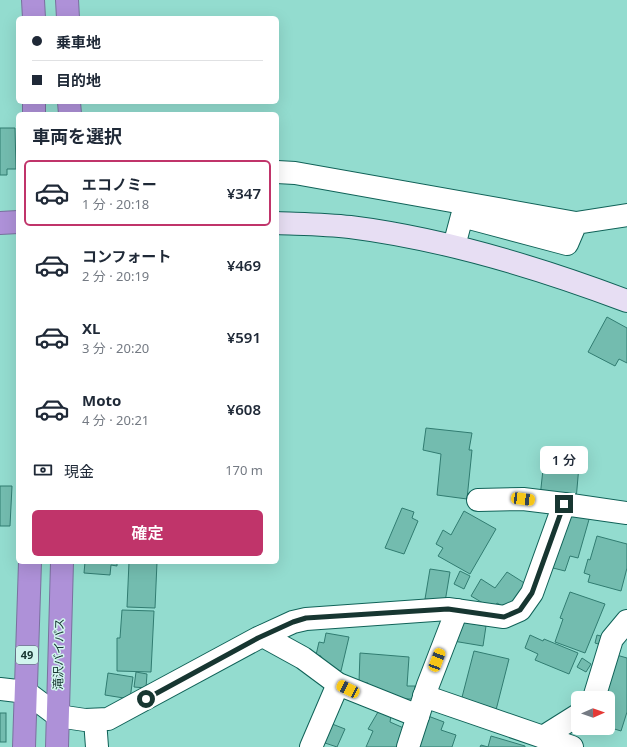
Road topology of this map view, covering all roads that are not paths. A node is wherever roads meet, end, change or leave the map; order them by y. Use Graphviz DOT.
graph roads {
  1 [pos="33,0"];
  2 [pos="67,0"];
  3 [pos="34,16"];
  4 [pos="68,16"];
  5 [pos="279,172"];
  6 [pos="627,215"];
  7 [pos="16,222"];
  8 [pos="0,223"];
  9 [pos="279,223"];
  10 [pos="576,223"];
  11 [pos="454,246"];
  12 [pos="627,301"];
  13 [pos="478,500"];
  14 [pos="564,504"];
  15 [pos="627,513"];
  16 [pos="30,564"];
  17 [pos="62,564"];
  18 [pos="457,610"];
  19 [pos="627,621"];
  20 [pos="263,636"];
  21 [pos="338,684"];
  22 [pos="0,689"];
  23 [pos="596,691"];
  24 [pos="26,692"];
  25 [pos="421,706"];
  26 [pos="58,716"];
  27 [pos="571,719"];
  28 [pos="95,720"];
  29 [pos="543,737"];
  30 [pos="24,747"];
  31 [pos="57,747"];
  32 [pos="97,747"];
  33 [pos="311,747"];
  34 [pos="408,747"];
  35 [pos="572,747"];
  1 -- 3 [label="highway"];
  2 -- 4 [label="highway"];
  5 -- 10 [label="street"];
  6 -- 10 [label="street"];
  7 -- 8 [label="highway"];
  9 -- 11 [label="street"];
  10 -- 11 [label="street"];
  11 -- 12 [label="street"];
  13 -- 14 [label="street"];
  14 -- 15 [label="street"];
  14 -- 18 [label="street"];
  16 -- 24 [label="highway, 49"];
  17 -- 26 [label="highway, 滝沢バイパス"];
  18 -- 20 [label="street"];
  18 -- 25 [label="street"];
  19 -- 23 [label="street"];
  20 -- 21 [label="street"];
  20 -- 28 [label="street"];
  21 -- 25 [label="street"];
  21 -- 33 [label="street"];
  22 -- 24 [label="street"];
  24 -- 26 [label="street"];
  24 -- 30 [label="highway, 49"];
  25 -- 29 [label="street"];
  25 -- 34 [label="street"];
  26 -- 28 [label="street"];
  26 -- 31 [label="highway, 滝沢バイパス"];
  27 -- 29 [label="street"];
  28 -- 32 [label="street"];
  29 -- 35 [label="street"];
}
